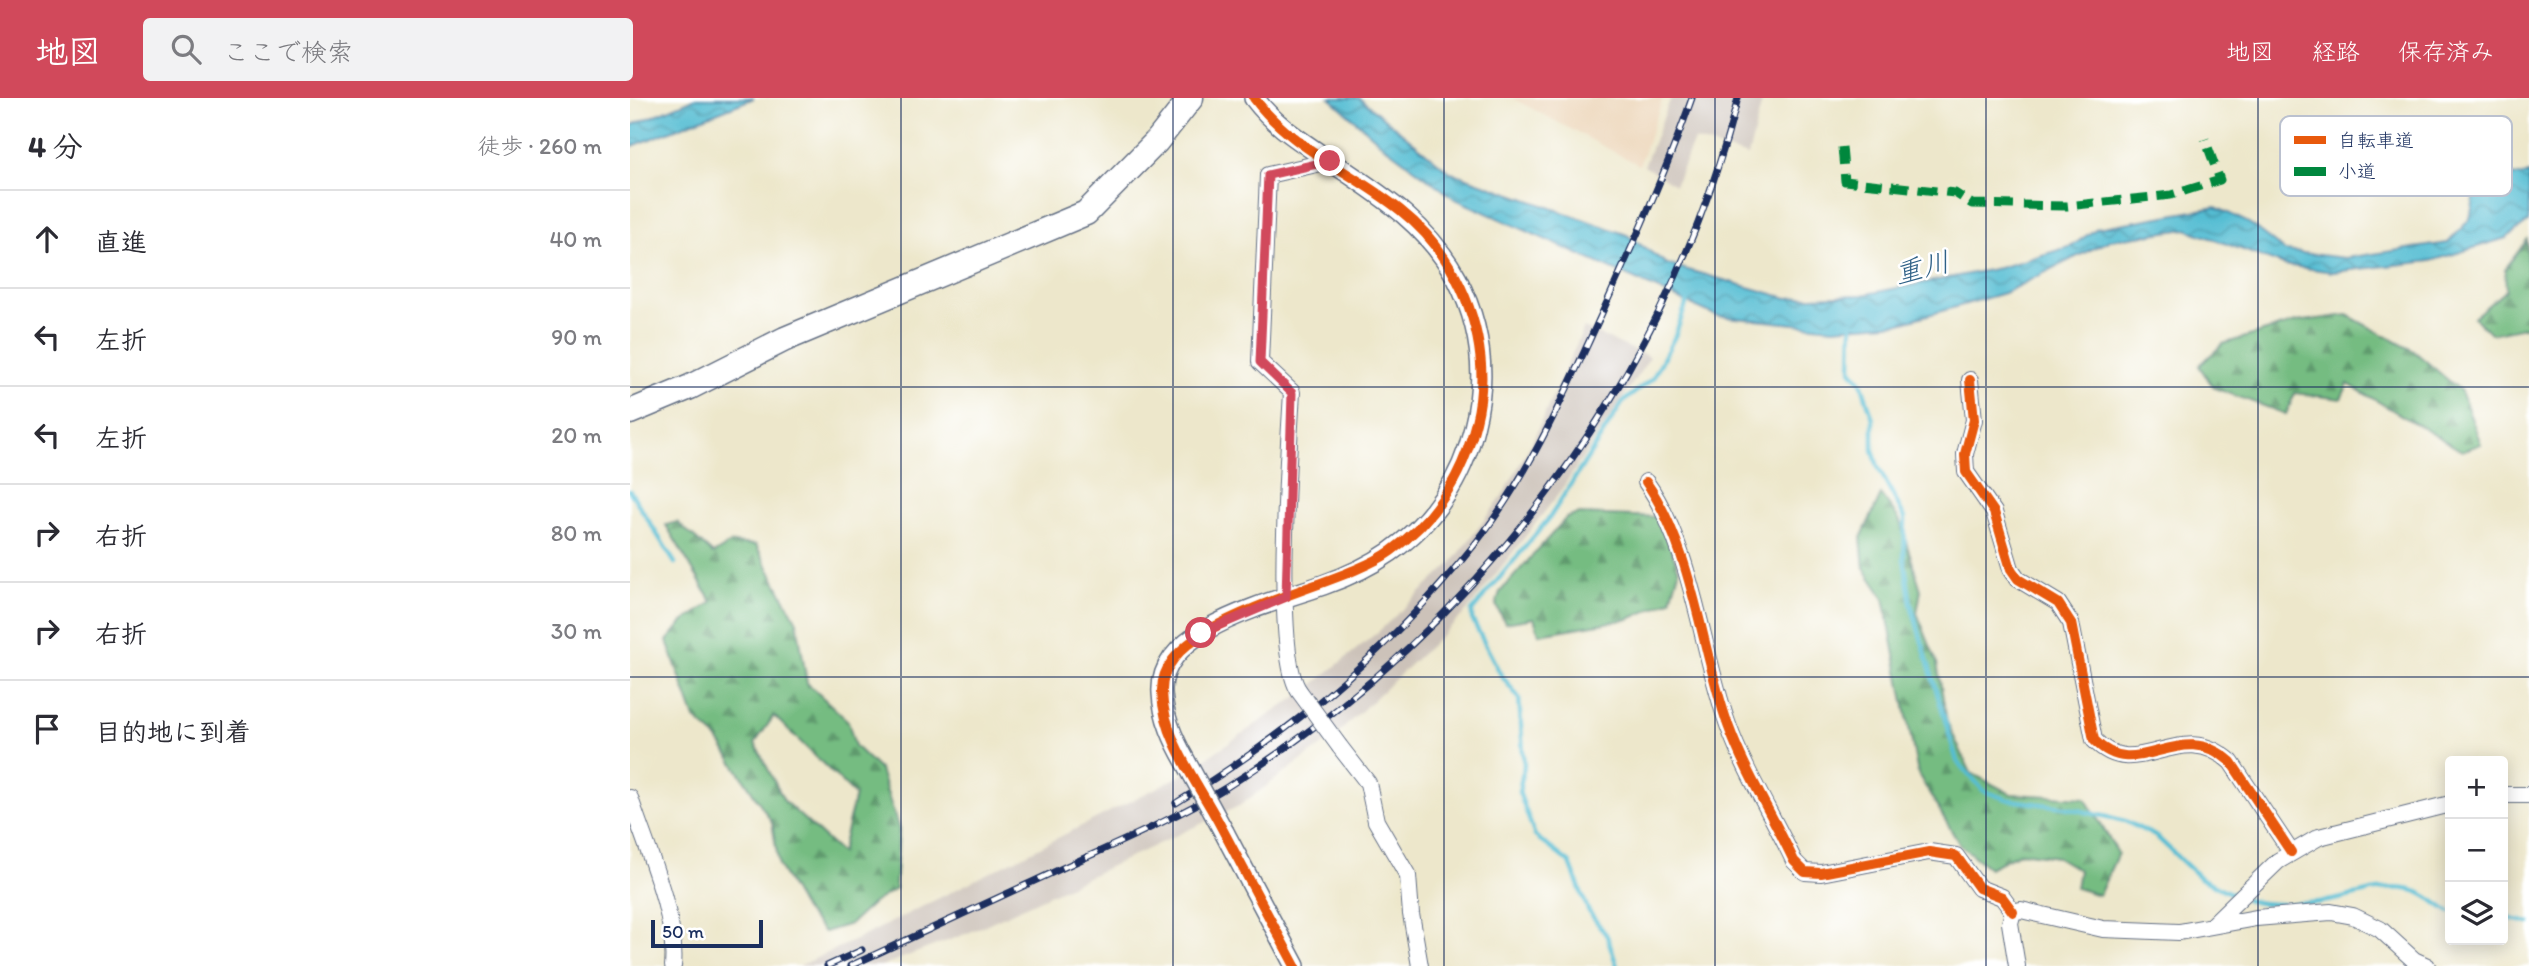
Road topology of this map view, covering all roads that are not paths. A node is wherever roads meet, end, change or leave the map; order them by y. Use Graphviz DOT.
graph roads {
  1 [pos="1191,98"];
  2 [pos="1254,98"];
  3 [pos="1330,161"];
  4 [pos="1970,380"];
  5 [pos="630,412"];
  6 [pos="1646,482"];
  7 [pos="1286,597"];
  8 [pos="2508,795"];
  9 [pos="2529,795"];
  10 [pos="630,798"];
  11 [pos="2445,805"];
  12 [pos="2291,852"];
  13 [pos="2013,912"];
  14 [pos="2213,924"];
  15 [pos="673,966"];
  16 [pos="1295,966"];
  17 [pos="1420,966"];
  18 [pos="2017,966"];
  19 [pos="2427,966"];
  1 -- 5 [label="main road"];
  2 -- 3 [label="street"];
  3 -- 7 [label="street"];
  3 -- 7 [label="street"];
  4 -- 12 [label="street"];
  6 -- 13 [label="street"];
  7 -- 16 [label="street, bridge"];
  7 -- 17 [label="street, bridge"];
  8 -- 9 [label="street"];
  10 -- 15 [label="street"];
  11 -- 12 [label="street"];
  12 -- 14 [label="street"];
  13 -- 14 [label="street"];
  13 -- 18 [label="street"];
  14 -- 19 [label="street"];
}
